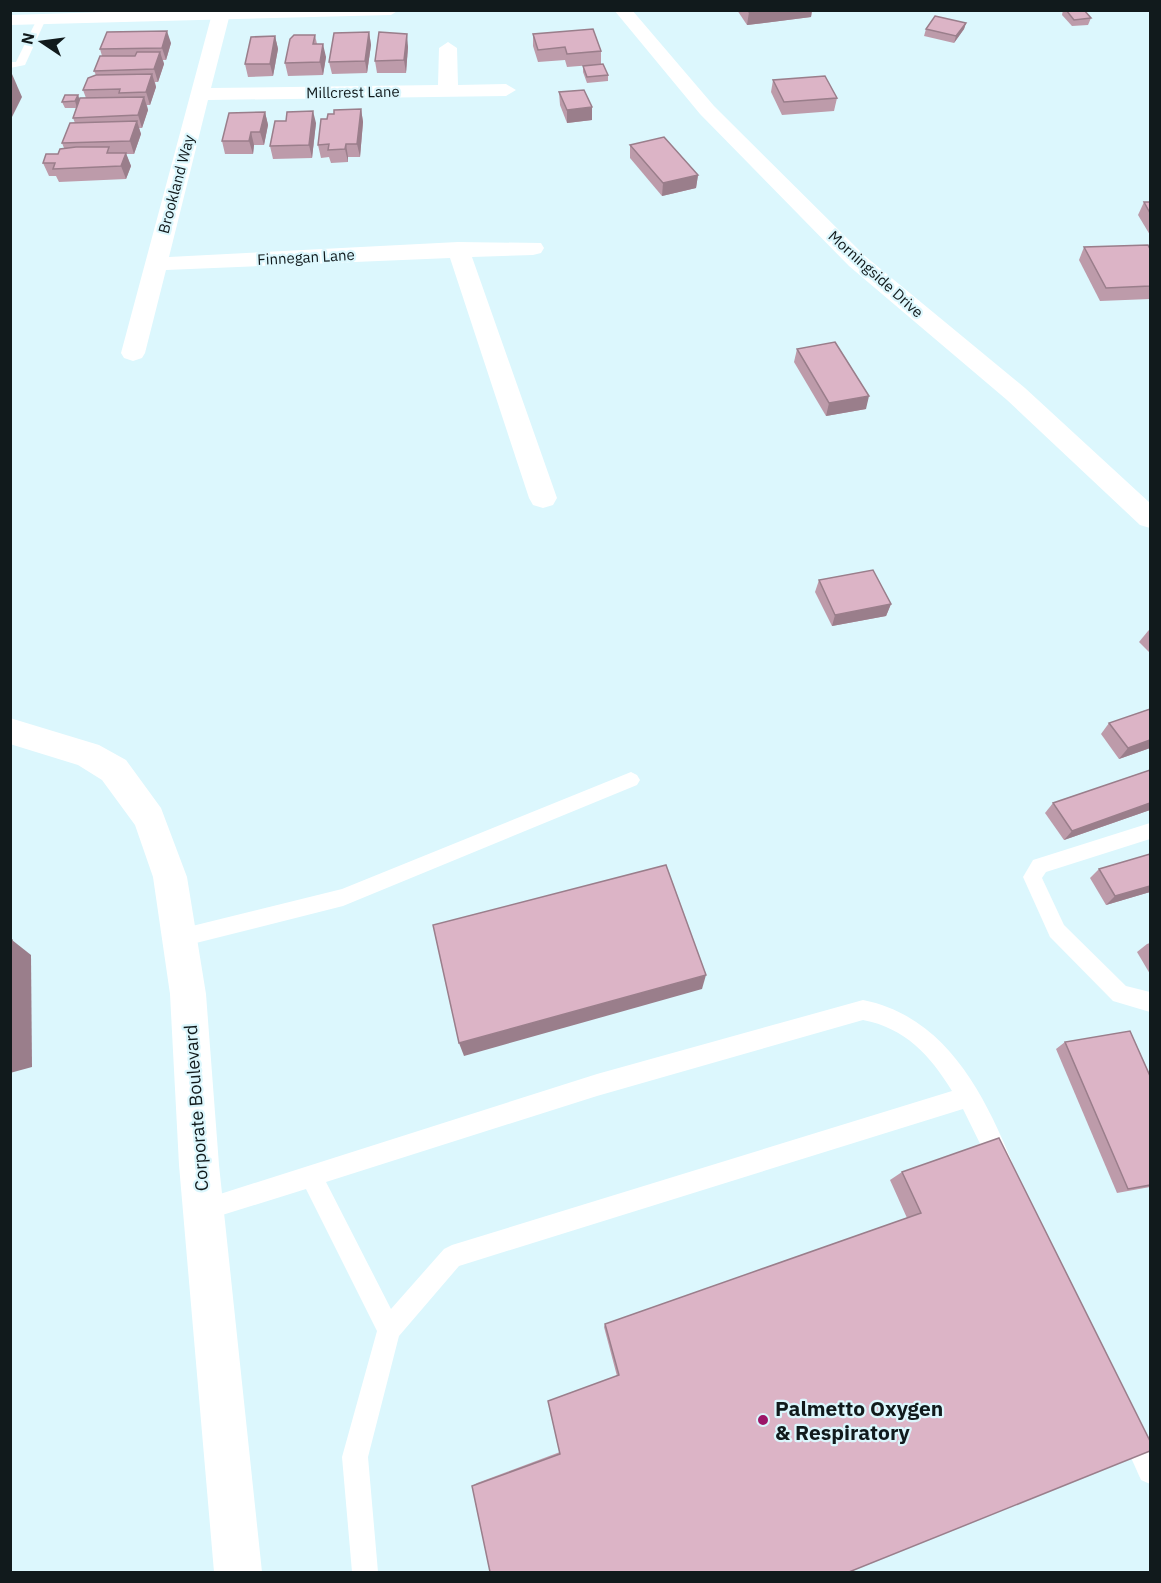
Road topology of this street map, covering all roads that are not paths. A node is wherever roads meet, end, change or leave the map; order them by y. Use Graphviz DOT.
graph roads {
  1 [pos="391,10"];
  2 [pos="622,10"];
  3 [pos="221,13"];
  4 [pos="41,19"];
  5 [pos="10,20"];
  6 [pos="448,48"];
  7 [pos="10,65"];
  8 [pos="506,90"];
  9 [pos="448,91"];
  10 [pos="200,94"];
  11 [pos="533,248"];
  12 [pos="458,249"];
  13 [pos="154,264"];
  14 [pos="133,354"];
  15 [pos="543,498"];
  16 [pos="1150,518"];
  17 [pos="10,731"];
  18 [pos="631,780"];
  19 [pos="1150,831"];
  20 [pos="180,938"];
  21 [pos="1150,1002"];
  22 [pos="969,1096"];
  23 [pos="311,1176"];
  24 [pos="1010,1182"];
  25 [pos="203,1210"];
  26 [pos="388,1330"];
  27 [pos="1125,1418"];
  28 [pos="1150,1471"];
  29 [pos="238,1572"];
  30 [pos="365,1572"];
  1 -- 3 [label="street"];
  2 -- 16 [label="street, Morningside Drive"];
  3 -- 4 [label="street"];
  3 -- 10 [label="street, Brookland Way"];
  4 -- 5 [label="street"];
  4 -- 7 [label="lane"];
  6 -- 9 [label="street"];
  8 -- 9 [label="street, Millcrest Lane"];
  9 -- 10 [label="street, Millcrest Lane"];
  10 -- 13 [label="street, Brookland Way"];
  11 -- 12 [label="street, Finnegan Lane"];
  12 -- 13 [label="street, Finnegan Lane"];
  12 -- 15 [label="street"];
  13 -- 14 [label="street, Brookland Way"];
  17 -- 20 [label="street, Corporate Boulevard"];
  18 -- 20 [label="lane"];
  19 -- 21 [label="lane"];
  20 -- 25 [label="street, Corporate Boulevard"];
  22 -- 23 [label="lane"];
  22 -- 24 [label="lane"];
  22 -- 26 [label="lane"];
  23 -- 25 [label="lane"];
  23 -- 26 [label="lane"];
  25 -- 29 [label="street, Corporate Boulevard"];
  26 -- 30 [label="lane"];
  27 -- 28 [label="lane"];
}
